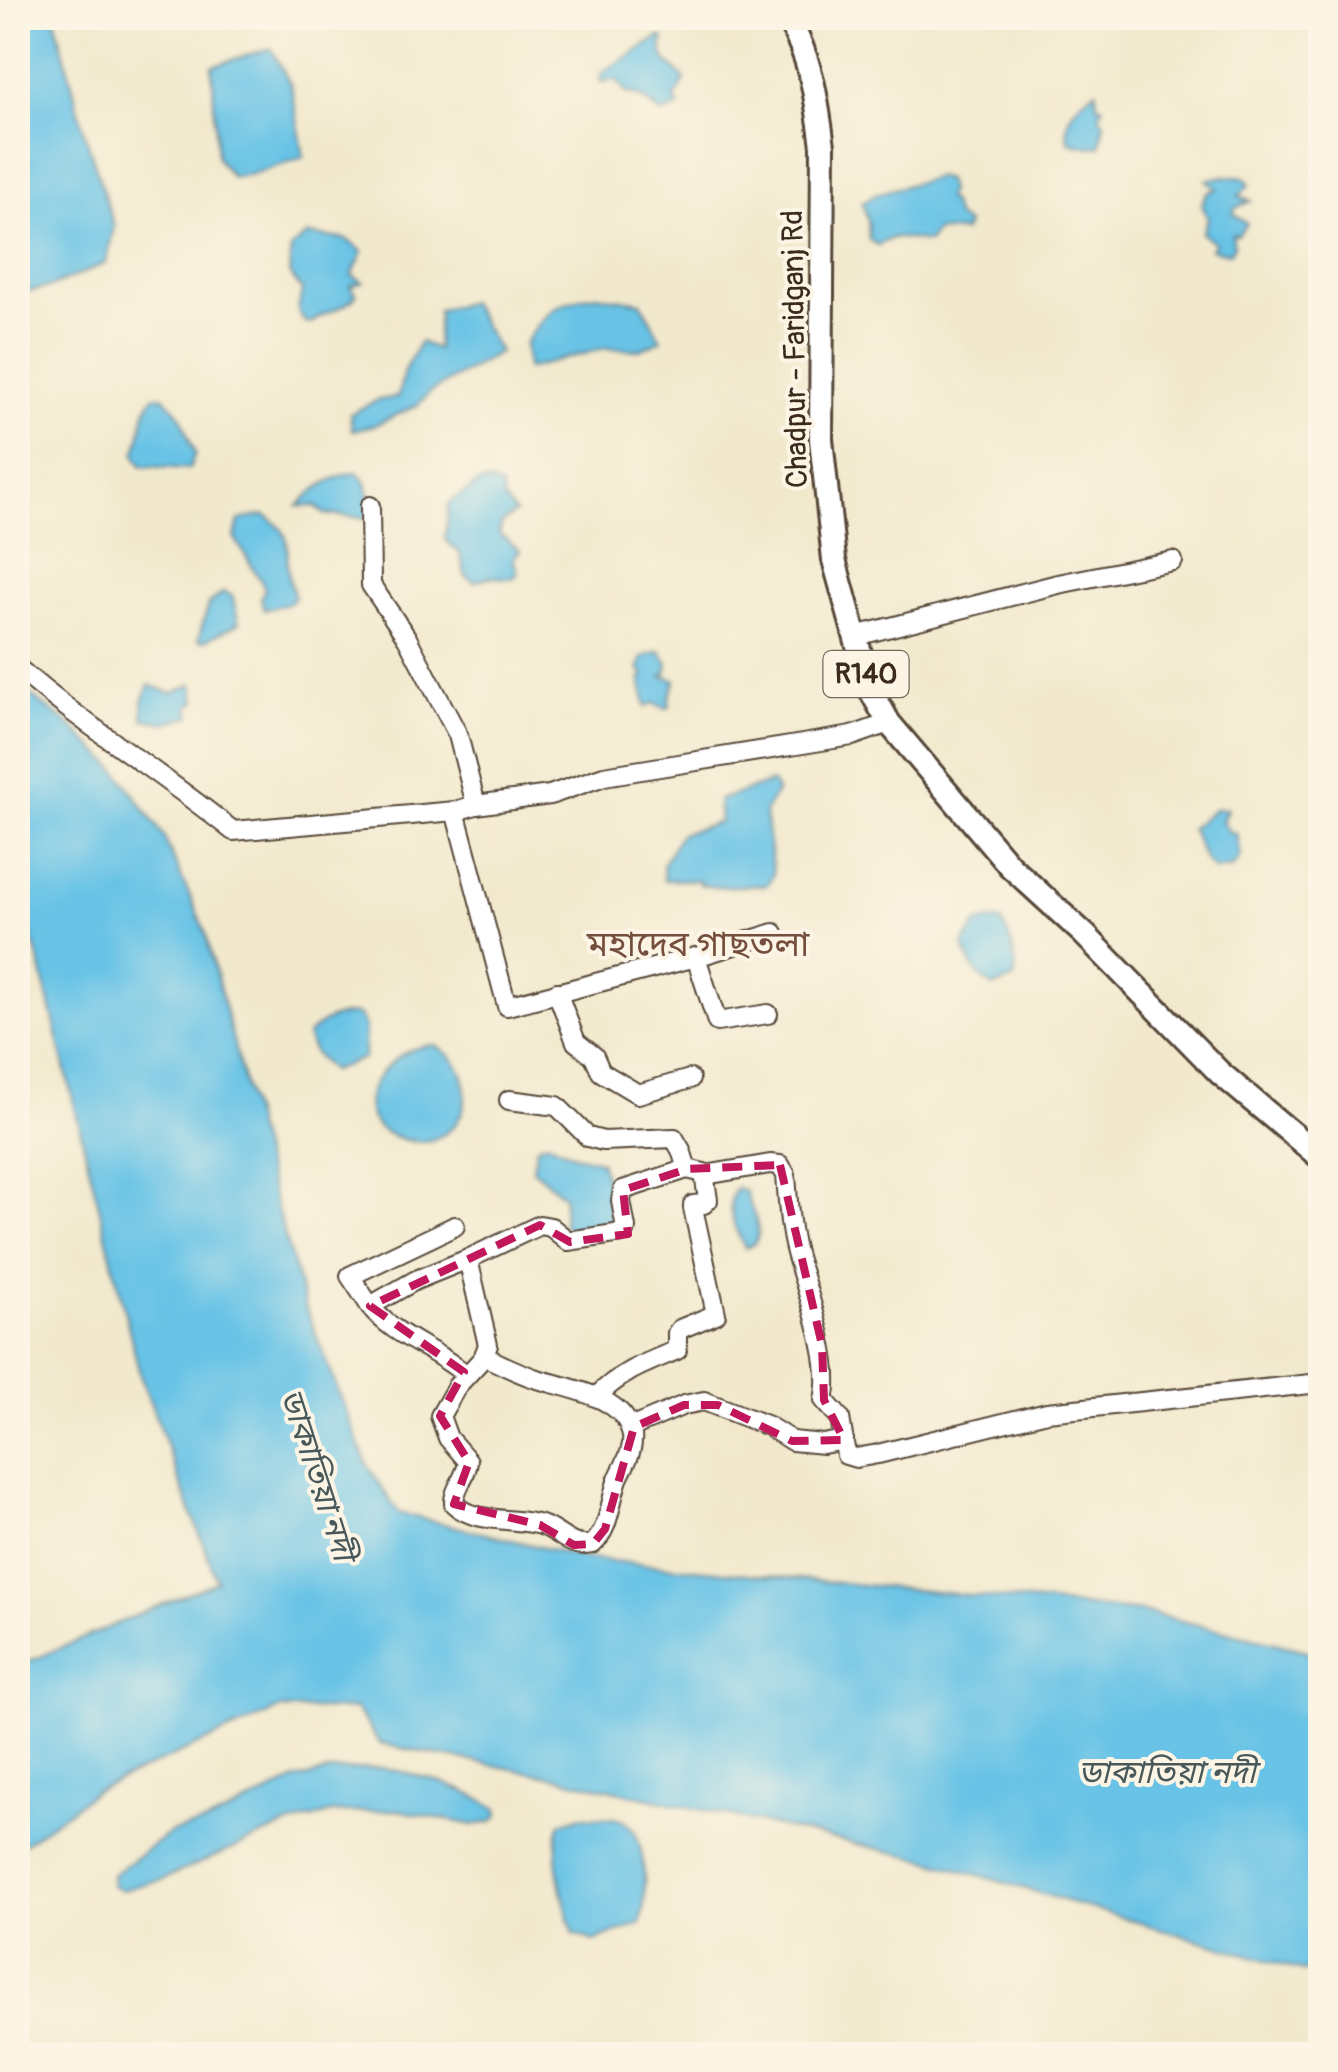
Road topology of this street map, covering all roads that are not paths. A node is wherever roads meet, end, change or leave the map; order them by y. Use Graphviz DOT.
graph roads {
  1 [pos="786,18"];
  2 [pos="370,506"];
  3 [pos="1172,561"];
  4 [pos="856,636"];
  5 [pos="18,668"];
  6 [pos="889,723"];
  7 [pos="476,804"];
  8 [pos="455,811"];
  9 [pos="774,932"];
  10 [pos="696,958"];
  11 [pos="557,992"];
  12 [pos="768,1014"];
  13 [pos="690,1079"];
  14 [pos="509,1100"];
  15 [pos="1320,1156"];
  16 [pos="686,1169"];
  17 [pos="705,1175"];
  18 [pos="455,1226"];
  19 [pos="468,1259"];
  20 [pos="370,1306"];
  21 [pos="484,1356"];
  22 [pos="466,1375"];
  23 [pos="1320,1383"];
  24 [pos="596,1397"];
  25 [pos="630,1428"];
  26 [pos="844,1440"];
  1 -- 4 [label="main road, Chadpur - Faridganj Rd / R140"];
  2 -- 7 [label="street"];
  3 -- 4 [label="street"];
  4 -- 6 [label="main road, Chadpur - Faridganj Rd / R140"];
  5 -- 8 [label="street"];
  6 -- 7 [label="street"];
  6 -- 15 [label="main road, Chadpur - Faridganj Rd / R140"];
  7 -- 8 [label="street"];
  8 -- 11 [label="street"];
  9 -- 10 [label="street"];
  10 -- 11 [label="street"];
  10 -- 12 [label="street"];
  11 -- 13 [label="street"];
  14 -- 16 [label="street"];
  16 -- 17 [label="street"];
  16 -- 19 [label="street"];
  17 -- 24 [label="street"];
  17 -- 26 [label="street"];
  18 -- 20 [label="street"];
  19 -- 20 [label="street"];
  19 -- 21 [label="street"];
  20 -- 22 [label="street"];
  21 -- 22 [label="street"];
  21 -- 24 [label="street"];
  22 -- 25 [label="street"];
  23 -- 26 [label="street"];
  24 -- 25 [label="street"];
  25 -- 26 [label="street"];
}
